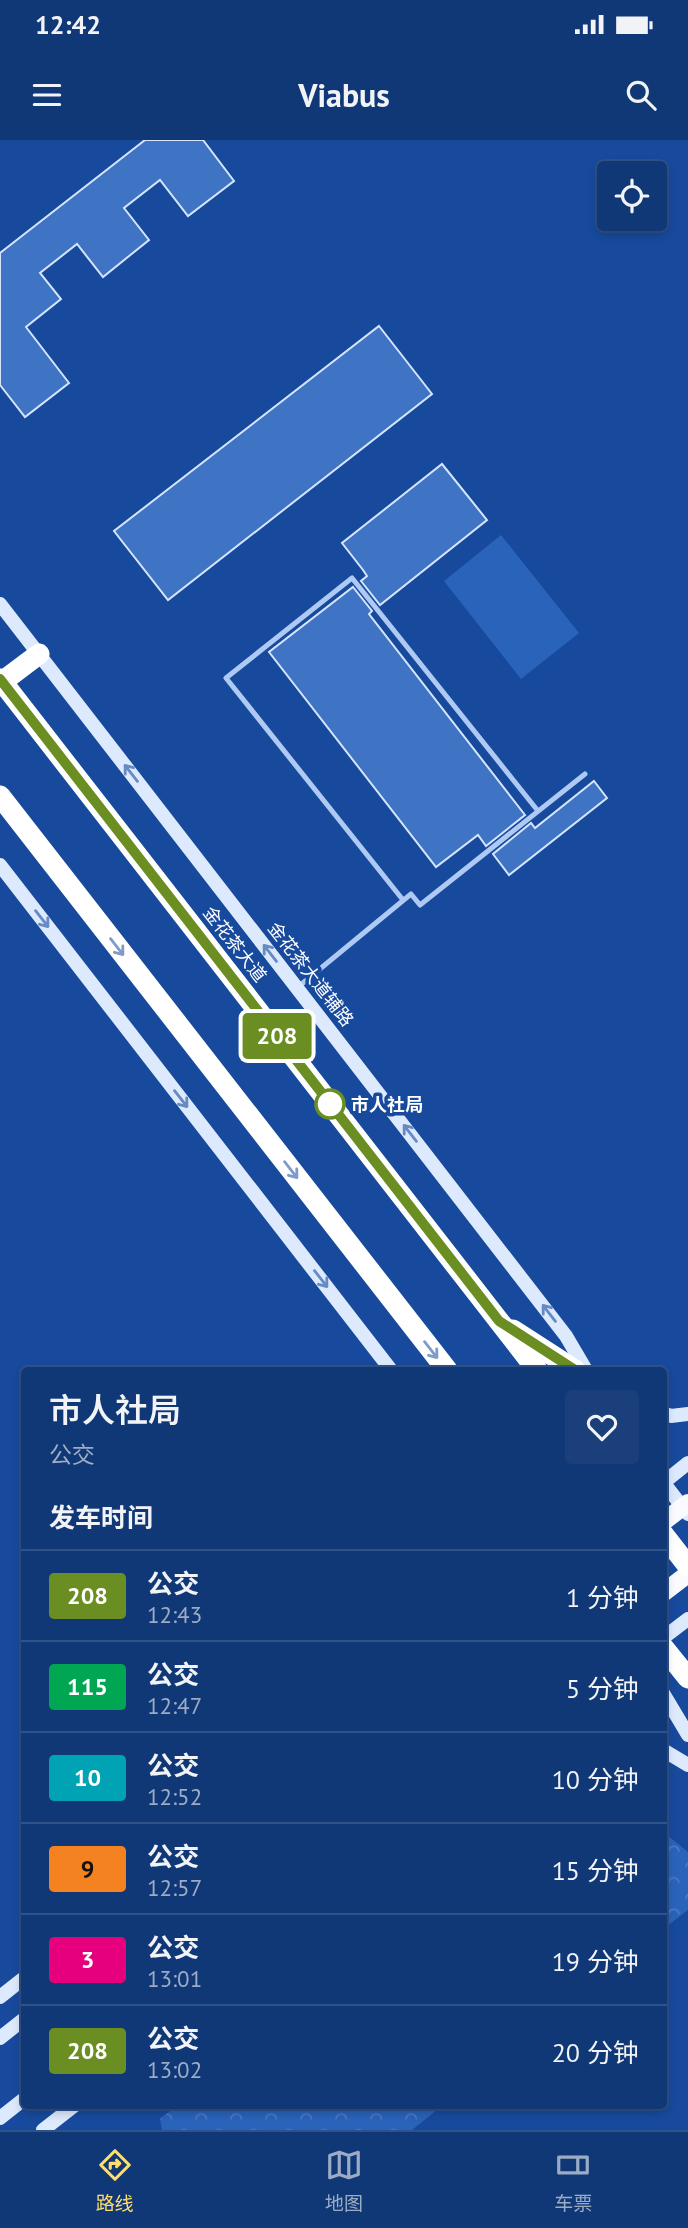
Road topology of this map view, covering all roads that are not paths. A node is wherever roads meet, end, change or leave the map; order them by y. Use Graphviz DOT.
graph roads {
  1 [pos="0,604"];
  2 [pos="39,654"];
  3 [pos="1,680"];
  4 [pos="585,774"];
  5 [pos="0,796"];
  6 [pos="538,811"];
  7 [pos="0,865"];
  8 [pos="403,900"];
  9 [pos="297,988"];
  10 [pos="499,1321"];
  11 [pos="389,1367"];
  12 [pos="445,1367"];
  13 [pos="535,1367"];
  14 [pos="570,1367"];
  15 [pos="584,1367"];
  16 [pos="667,1414"];
  17 [pos="688,1414"];
  18 [pos="688,1463"];
  19 [pos="667,1480"];
  20 [pos="667,1487"];
  21 [pos="686,1508"];
  22 [pos="667,1520"];
  23 [pos="667,1539"];
  24 [pos="688,1566"];
  25 [pos="688,1574"];
  26 [pos="667,1590"];
  27 [pos="688,1619"];
  28 [pos="667,1634"];
  29 [pos="667,1652"];
  30 [pos="688,1678"];
  31 [pos="667,1700"];
  32 [pos="688,1735"];
  33 [pos="667,1752"];
  34 [pos="688,1765"];
  35 [pos="21,1980"];
  36 [pos="0,1997"];
  37 [pos="21,2021"];
  38 [pos="0,2038"];
  39 [pos="21,2101"];
  40 [pos="70,2109"];
  41 [pos="0,2118"];
  42 [pos="43,2130"];
  1 -- 2 [label="street, 金花茶大道辅路"];
  2 -- 3 [label="highway"];
  9 -- 2 [label="street, 金花茶大道辅路, one-way"];
  3 -- 10 [label="highway, 金花茶大道"];
  4 -- 6 [label="lane"];
  5 -- 12 [label="highway, one-way"];
  6 -- 8 [label="lane"];
  6 -- 8 [label="lane"];
  7 -- 11 [label="street, one-way"];
  8 -- 9 [label="lane"];
  15 -- 9 [label="street, 金花茶大道辅路, one-way"];
  10 -- 13 [label="highway, 金花茶大道"];
  10 -- 14 [label="highway"];
  16 -- 17 [label="street"];
  18 -- 19 [label="street"];
  20 -- 21 [label="street"];
  21 -- 22 [label="main road"];
  23 -- 24 [label="highway"];
  25 -- 26 [label="main road"];
  27 -- 28 [label="street"];
  29 -- 30 [label="highway"];
  31 -- 32 [label="street"];
  33 -- 34 [label="street"];
  35 -- 36 [label="street"];
  37 -- 38 [label="street"];
  39 -- 41 [label="street"];
  40 -- 42 [label="street"];
}
